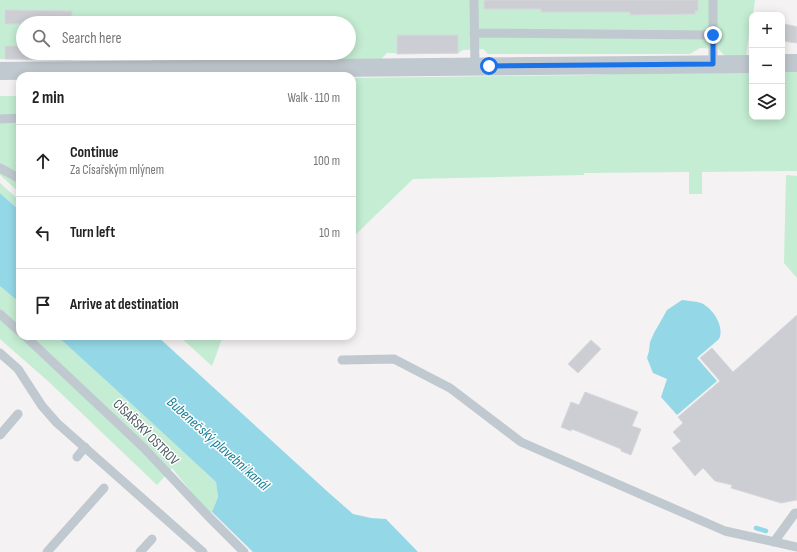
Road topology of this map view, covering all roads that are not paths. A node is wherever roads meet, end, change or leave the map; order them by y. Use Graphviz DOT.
graph roads {
  1 [pos="474,0"];
  2 [pos="713,0"];
  3 [pos="474,33"];
  4 [pos="713,35"];
  5 [pos="785,63"];
  6 [pos="797,63"];
  7 [pos="713,64"];
  8 [pos="749,64"];
  9 [pos="475,66"];
  10 [pos="0,70"];
  11 [pos="16,118"];
  12 [pos="0,119"];
  13 [pos="0,168"];
  14 [pos="16,177"];
  15 [pos="0,314"];
  16 [pos="16,328"];
  17 [pos="28,340"];
  18 [pos="0,353"];
  19 [pos="342,360"];
  20 [pos="18,414"];
  21 [pos="0,435"];
  22 [pos="85,447"];
  23 [pos="77,457"];
  24 [pos="104,488"];
  25 [pos="797,513"];
  26 [pos="152,539"];
  27 [pos="774,542"];
  28 [pos="797,547"];
  29 [pos="46,552"];
  30 [pos="140,552"];
  31 [pos="203,552"];
  32 [pos="244,552"];
  1 -- 3 [label="lane"];
  2 -- 4 [label="lane"];
  3 -- 4 [label="lane"];
  3 -- 9 [label="lane"];
  4 -- 7 [label="lane"];
  5 -- 6 [label="street"];
  7 -- 8 [label="street"];
  7 -- 9 [label="street"];
  9 -- 10 [label="street"];
  11 -- 12 [label="lane"];
  13 -- 14 [label="lane"];
  15 -- 16 [label="lane"];
  17 -- 32 [label="lane, CÍSAŘSKÝ OSTROV"];
  18 -- 22 [label="lane"];
  19 -- 27 [label="lane"];
  20 -- 21 [label="lane"];
  22 -- 23 [label="lane"];
  22 -- 31 [label="lane"];
  24 -- 29 [label="lane"];
  25 -- 27 [label="lane"];
  26 -- 30 [label="lane"];
  27 -- 28 [label="lane"];
}
